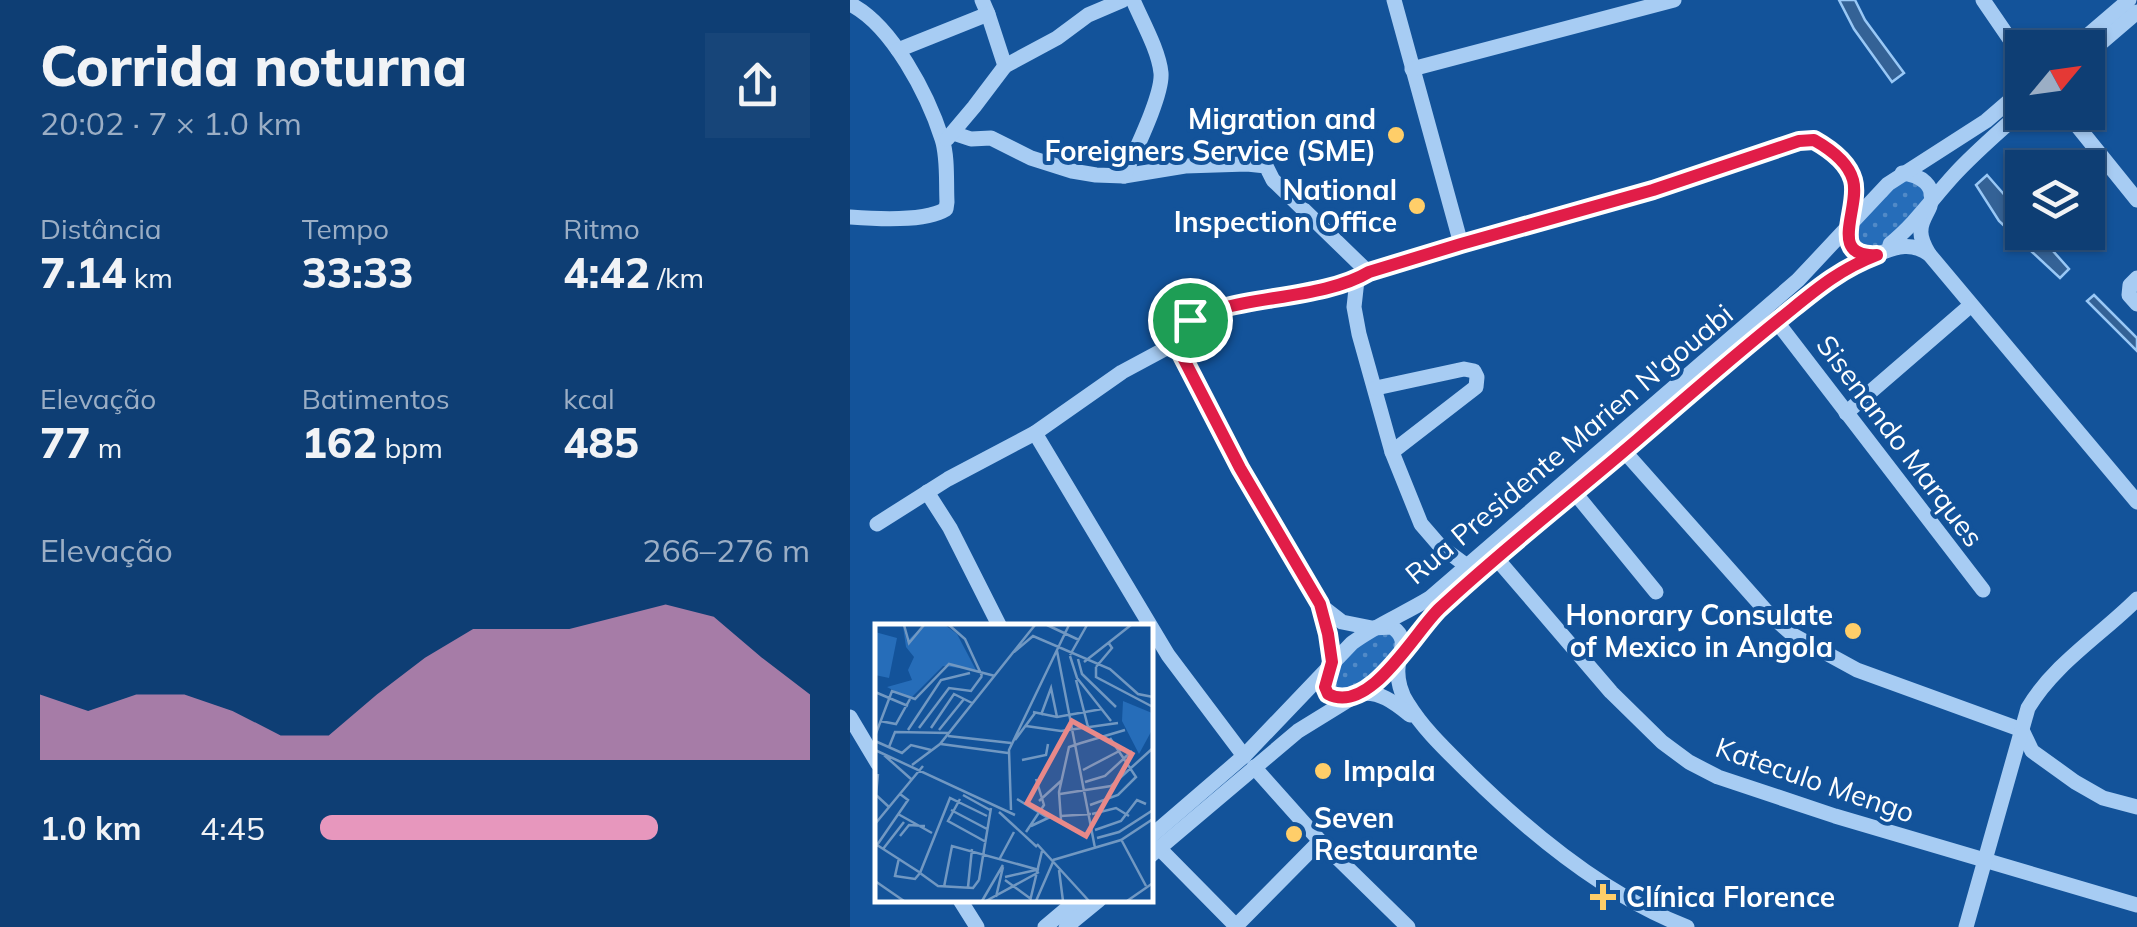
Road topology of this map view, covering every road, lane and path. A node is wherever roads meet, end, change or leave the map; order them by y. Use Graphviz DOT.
graph roads {
  1 [pos="1123,0"];
  2 [pos="1133,0"];
  3 [pos="1394,0"];
  4 [pos="1674,0"];
  5 [pos="1982,0"];
  6 [pos="2129,0"];
  7 [pos="850,4"];
  8 [pos="985,7"];
  9 [pos="1085,7"];
  10 [pos="2137,12"];
  11 [pos="2094,30"];
  12 [pos="2005,33"];
  13 [pos="2105,39"];
  14 [pos="898,50"];
  15 [pos="1005,66"];
  16 [pos="1412,69"];
  17 [pos="2005,105"];
  18 [pos="2005,126"];
  19 [pos="2081,130"];
  20 [pos="948,137"];
  21 [pos="1902,173"];
  22 [pos="1124,176"];
  23 [pos="2137,200"];
  24 [pos="1931,204"];
  25 [pos="850,217"];
  26 [pos="1850,225"];
  27 [pos="1461,244"];
  28 [pos="1929,254"];
  29 [pos="1877,255"];
  30 [pos="1363,276"];
  31 [pos="2137,278"];
  32 [pos="1971,304"];
  33 [pos="2137,304"];
  34 [pos="1777,322"];
  35 [pos="1176,344"];
  36 [pos="1376,388"];
  37 [pos="1846,413"];
  38 [pos="1036,434"];
  39 [pos="1624,451"];
  40 [pos="1392,452"];
  41 [pos="926,492"];
  42 [pos="1575,493"];
  43 [pos="2137,502"];
  44 [pos="877,524"];
  45 [pos="1497,559"];
  46 [pos="1467,566"];
  47 [pos="1982,590"];
  48 [pos="1656,592"];
  49 [pos="2137,599"];
  50 [pos="1320,604"];
  51 [pos="998,624"];
  52 [pos="1149,624"];
  53 [pos="1152,628"];
  54 [pos="1372,628"];
  55 [pos="1401,657"];
  56 [pos="1332,663"];
  57 [pos="1358,694"];
  58 [pos="850,717"];
  59 [pos="1424,728"];
  60 [pos="2022,730"];
  61 [pos="875,759"];
  62 [pos="1249,762"];
  63 [pos="2137,807"];
  64 [pos="1320,840"];
  65 [pos="1153,847"];
  66 [pos="1984,861"];
  67 [pos="961,902"];
  68 [pos="1075,902"];
  69 [pos="1097,902"];
  70 [pos="2137,905"];
  71 [pos="1237,926"];
  72 [pos="977,927"];
  73 [pos="1046,927"];
  74 [pos="1066,927"];
  75 [pos="1408,927"];
  76 [pos="1687,927"];
  77 [pos="1966,927"];
  1 -- 9 [label="street"];
  2 -- 22 [label="street"];
  3 -- 16 [label="street"];
  4 -- 16 [label="street"];
  5 -- 12 [label="street"];
  6 -- 11 [label="street"];
  7 -- 14 [label="street"];
  8 -- 14 [label="street"];
  8 -- 15 [label="street"];
  9 -- 15 [label="street"];
  10 -- 13 [label="street"];
  14 -- 20 [label="street"];
  15 -- 20 [label="street"];
  16 -- 27 [label="street"];
  17 -- 21 [label="street, Rua Presidente Marien N'gouabi"];
  18 -- 24 [label="street, Rua Presidente Marien N'gouabi"];
  19 -- 23 [label="street"];
  20 -- 22 [label="street"];
  20 -- 25 [label="street"];
  21 -- 24 [label="street"];
  21 -- 26 [label="street, Rua Presidente Marien N'gouabi"];
  22 -- 30 [label="street"];
  24 -- 28 [label="street"];
  24 -- 29 [label="street, Rua Presidente Marien N'gouabi"];
  26 -- 27 [label="street"];
  26 -- 29 [label="street"];
  26 -- 46 [label="street, Rua Presidente Marien N'gouabi"];
  27 -- 30 [label="street"];
  28 -- 29 [label="street"];
  28 -- 32 [label="street"];
  29 -- 34 [label="street, Rua Presidente Marien N'gouabi"];
  30 -- 35 [label="street"];
  30 -- 36 [label="street"];
  31 -- 33 [label="street"];
  32 -- 37 [label="street"];
  32 -- 43 [label="street"];
  34 -- 37 [label="street, Sisenando Marques"];
  34 -- 39 [label="street, Rua Presidente Marien N'gouabi"];
  35 -- 38 [label="street"];
  35 -- 50 [label="street"];
  36 -- 40 [label="street"];
  36 -- 40 [label="street"];
  37 -- 47 [label="street, Sisenando Marques"];
  38 -- 41 [label="street"];
  38 -- 52 [label="street"];
  39 -- 42 [label="street, Rua Presidente Marien N'gouabi"];
  39 -- 60 [label="street"];
  40 -- 46 [label="street"];
  41 -- 44 [label="street"];
  41 -- 51 [label="street"];
  42 -- 45 [label="street, Rua Presidente Marien N'gouabi"];
  42 -- 48 [label="street"];
  45 -- 55 [label="street, Rua Presidente Marien N'gouabi"];
  45 -- 66 [label="street, Kateculo Mengo"];
  46 -- 54 [label="street, Rua Presidente Marien N'gouabi"];
  49 -- 60 [label="street"];
  50 -- 54 [label="street"];
  50 -- 56 [label="street"];
  53 -- 62 [label="street"];
  54 -- 55 [label="street"];
  54 -- 56 [label="street, Rua Presidente Marien N'gouabi"];
  55 -- 57 [label="street, Rua Presidente Marien N'gouabi"];
  55 -- 59 [label="street"];
  56 -- 57 [label="street"];
  56 -- 62 [label="street, Rua Presidente Marien N'gouabi"];
  57 -- 59 [label="street"];
  57 -- 62 [label="street, Rua Presidente Marien N'gouabi"];
  58 -- 61 [label="street"];
  59 -- 76 [label="street"];
  60 -- 63 [label="street"];
  60 -- 66 [label="street"];
  62 -- 64 [label="street"];
  62 -- 65 [label="street, Rua Presidente Marien N'gouabi"];
  64 -- 71 [label="street"];
  64 -- 75 [label="street"];
  65 -- 71 [label="street"];
  66 -- 70 [label="street, Kateculo Mengo"];
  66 -- 77 [label="street"];
  67 -- 72 [label="street"];
  68 -- 73 [label="street"];
  69 -- 74 [label="street"];
}
